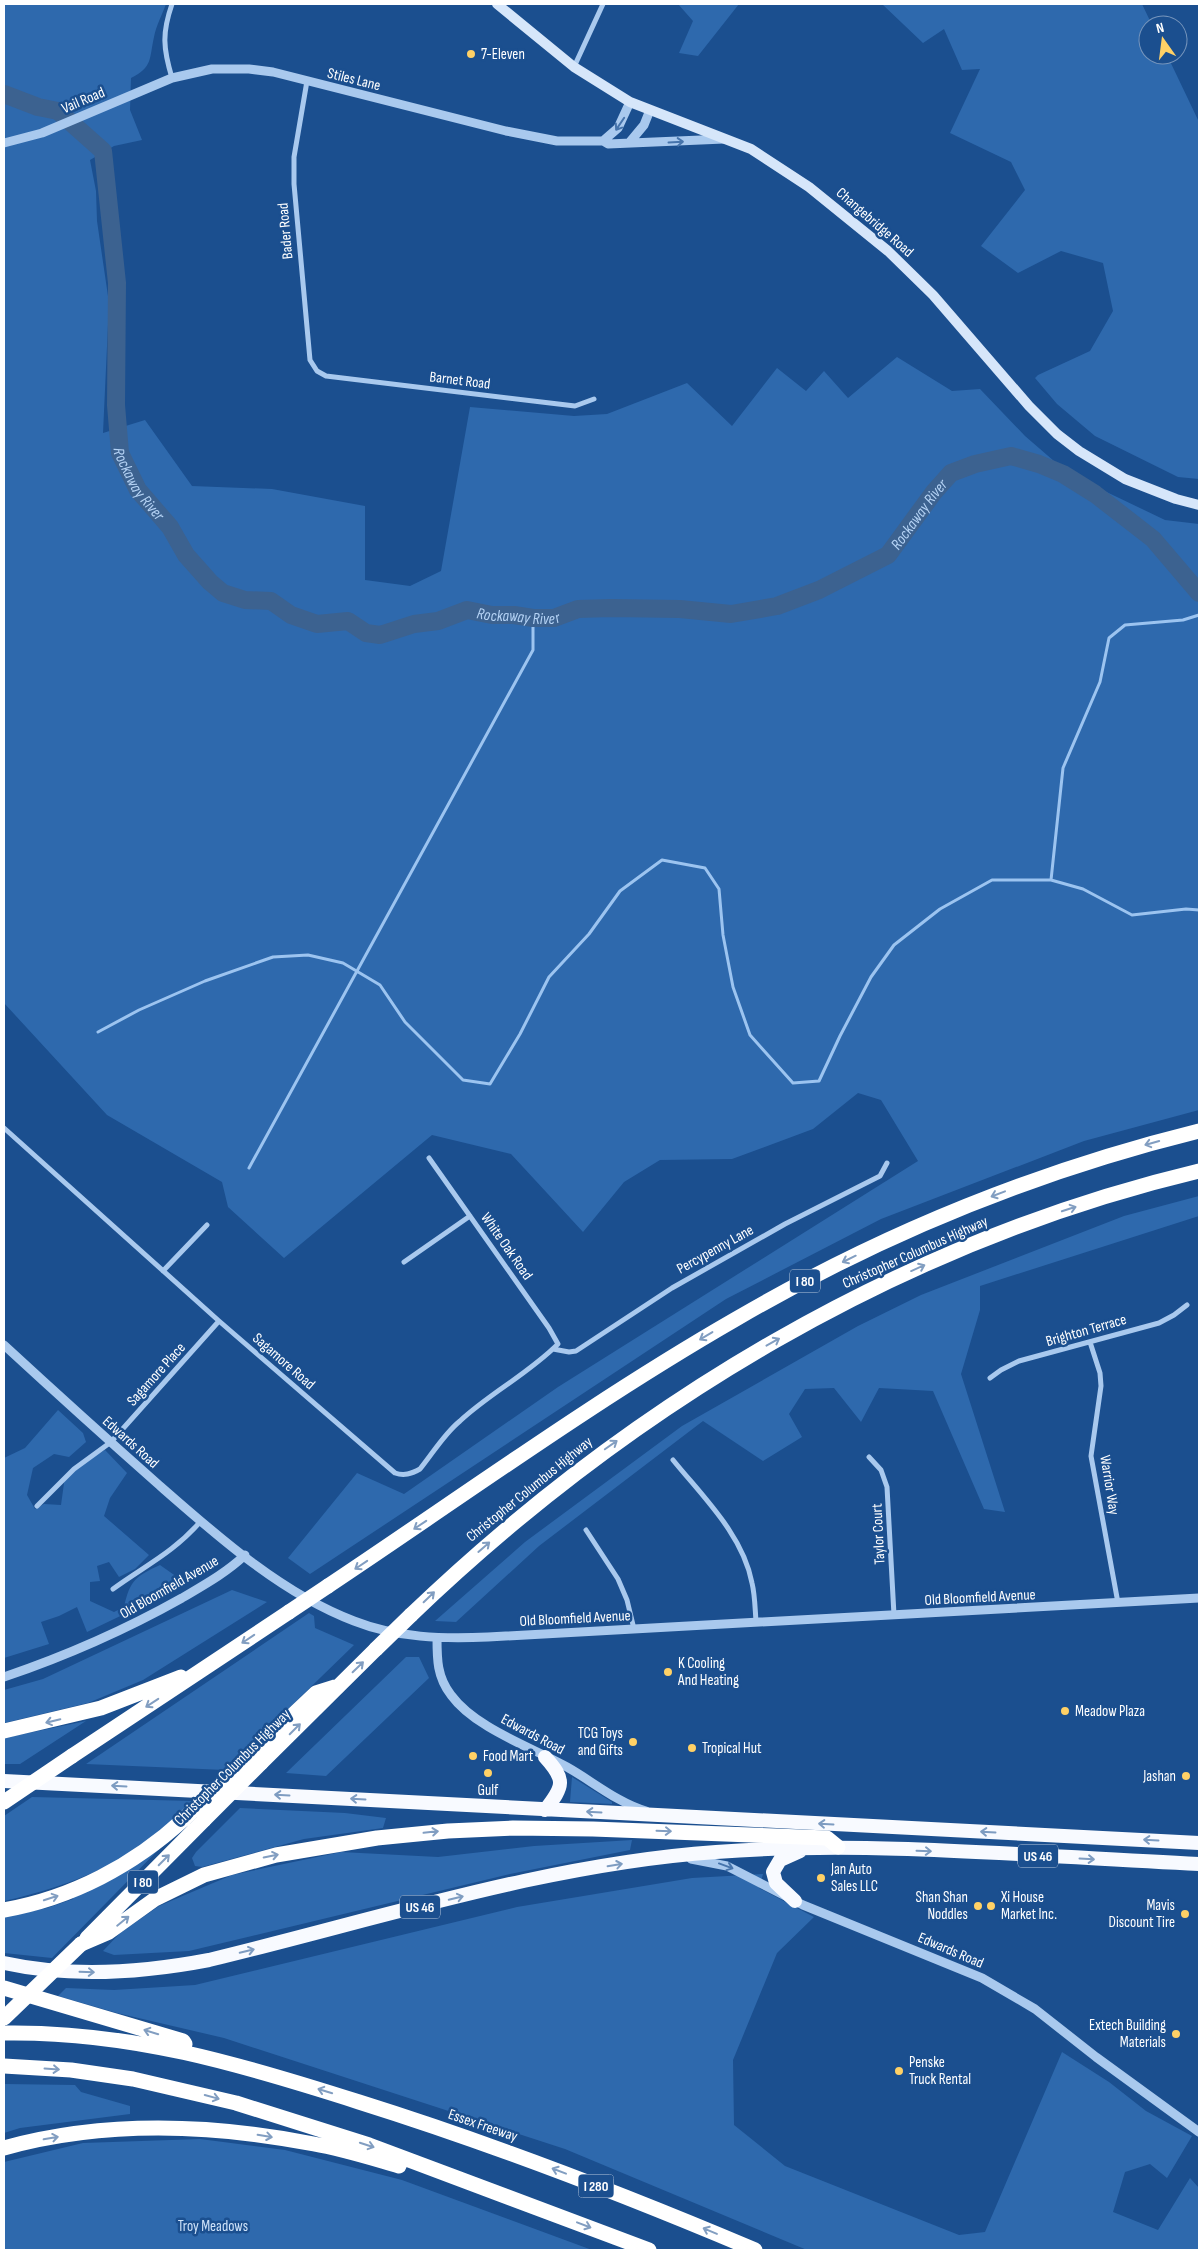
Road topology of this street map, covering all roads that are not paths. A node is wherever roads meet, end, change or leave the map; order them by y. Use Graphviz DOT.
graph roads {
  1 [pos="172,4"];
  2 [pos="497,4"];
  3 [pos="603,4"];
  4 [pos="574,67"];
  5 [pos="172,78"];
  6 [pos="307,81"];
  7 [pos="630,102"];
  8 [pos="650,110"];
  9 [pos="724,139"];
  10 [pos="603,141"];
  11 [pos="4,143"];
  12 [pos="629,143"];
  13 [pos="322,374"];
  14 [pos="594,399"];
  15 [pos="1199,505"];
  16 [pos="4,1128"];
  17 [pos="1199,1131"];
  18 [pos="428,1158"];
  19 [pos="887,1163"];
  20 [pos="1199,1171"];
  21 [pos="470,1216"];
  22 [pos="206,1225"];
  23 [pos="404,1262"];
  24 [pos="164,1271"];
  25 [pos="1188,1305"];
  26 [pos="219,1321"];
  27 [pos="1090,1342"];
  28 [pos="4,1345"];
  29 [pos="553,1349"];
  30 [pos="990,1378"];
  31 [pos="110,1442"];
  32 [pos="869,1457"];
  33 [pos="673,1460"];
  34 [pos="37,1506"];
  35 [pos="200,1521"];
  36 [pos="586,1530"];
  37 [pos="245,1555"];
  38 [pos="113,1589"];
  39 [pos="1199,1598"];
  40 [pos="1118,1603"];
  41 [pos="894,1616"];
  42 [pos="756,1621"];
  43 [pos="634,1628"];
  44 [pos="437,1638"];
  45 [pos="208,1666"];
  46 [pos="4,1677"];
  47 [pos="339,1686"];
  48 [pos="4,1731"];
  49 [pos="545,1757"];
  50 [pos="4,1781"];
  51 [pos="4,1802"];
  52 [pos="545,1810"];
  53 [pos="663,1816"];
  54 [pos="1199,1843"];
  55 [pos="838,1847"];
  56 [pos="808,1848"];
  57 [pos="661,1858"];
  58 [pos="1199,1864"];
  59 [pos="795,1901"];
  60 [pos="4,1910"];
  61 [pos="81,1944"];
  62 [pos="4,1963"];
  63 [pos="4,1988"];
  64 [pos="4,2018"];
  65 [pos="4,2033"];
  66 [pos="192,2053"];
  67 [pos="4,2066"];
  68 [pos="1199,2132"];
  69 [pos="4,2148"];
  70 [pos="473,2183"];
  71 [pos="649,2250"];
  72 [pos="755,2250"];
  1 -- 5 [label="street"];
  2 -- 4 [label="main road, Changebridge Road"];
  3 -- 4 [label="street"];
  4 -- 7 [label="main road, Changebridge Road"];
  5 -- 6 [label="street, Stiles Lane"];
  5 -- 11 [label="street, Vail Road"];
  6 -- 10 [label="street, Stiles Lane"];
  6 -- 13 [label="street, Bader Road"];
  7 -- 8 [label="main road, Changebridge Road"];
  7 -- 10 [label="street, one-way"];
  8 -- 9 [label="main road, Changebridge Road"];
  8 -- 12 [label="street"];
  12 -- 9 [label="street, Stiles Lane, one-way"];
  9 -- 15 [label="main road, Changebridge Road"];
  10 -- 12 [label="street, Stiles Lane"];
  13 -- 14 [label="street, Barnet Road"];
  16 -- 24 [label="street, Sagamore Road"];
  17 -- 45 [label="highway, Christopher Columbus Highway / I 80, one-way, bridge"];
  18 -- 21 [label="street, White Oak Road"];
  19 -- 29 [label="street, Percypenny Lane"];
  47 -- 20 [label="highway, Christopher Columbus Highway / I 80, one-way, bridge"];
  21 -- 23 [label="street"];
  21 -- 29 [label="street, White Oak Road"];
  22 -- 24 [label="street"];
  24 -- 26 [label="street, Sagamore Road"];
  25 -- 27 [label="street, Brighton Terrace"];
  26 -- 29 [label="street, Sagamore Road"];
  26 -- 31 [label="street, Sagamore Place"];
  27 -- 30 [label="street, Brighton Terrace"];
  27 -- 40 [label="street, Warrior Way"];
  28 -- 31 [label="street, Edwards Road"];
  31 -- 34 [label="street, Sagamore Place"];
  31 -- 35 [label="street, Edwards Road"];
  32 -- 41 [label="street, Taylor Court"];
  33 -- 42 [label="street"];
  35 -- 37 [label="street, Edwards Road"];
  35 -- 38 [label="street"];
  36 -- 43 [label="street"];
  37 -- 44 [label="street, Old Bloomfield Avenue"];
  37 -- 46 [label="street, Old Bloomfield Avenue"];
  39 -- 40 [label="street, Old Bloomfield Avenue"];
  40 -- 41 [label="street, Old Bloomfield Avenue"];
  41 -- 42 [label="street, Old Bloomfield Avenue"];
  42 -- 43 [label="street, Old Bloomfield Avenue"];
  43 -- 44 [label="street, Old Bloomfield Avenue"];
  44 -- 49 [label="street, Edwards Road"];
  45 -- 48 [label="highway, one-way"];
  45 -- 51 [label="highway, Christopher Columbus Highway / I 80, one-way, bridge"];
  60 -- 47 [label="highway, one-way, bridge"];
  61 -- 47 [label="highway, Christopher Columbus Highway / I 80, one-way, bridge"];
  49 -- 52 [label="highway"];
  49 -- 53 [label="street, Edwards Road"];
  52 -- 50 [label="highway, US 46, one-way"];
  53 -- 52 [label="highway, US 46, one-way"];
  54 -- 53 [label="highway, US 46, one-way"];
  55 -- 56 [label="highway, US 46"];
  55 -- 58 [label="highway, US 46, one-way"];
  61 -- 55 [label="highway, one-way"];
  56 -- 57 [label="highway, US 46"];
  56 -- 59 [label="highway"];
  57 -- 59 [label="street, Edwards Road, one-way"];
  62 -- 57 [label="highway, US 46, one-way"];
  59 -- 68 [label="street, Edwards Road"];
  61 -- 64 [label="highway, Christopher Columbus Highway / I 80, bridge"];
  66 -- 63 [label="highway, one-way"];
  65 -- 66 [label="highway, Essex Freeway"];
  72 -- 66 [label="highway, Essex Freeway / I 280, one-way"];
  67 -- 70 [label="highway, one-way"];
  69 -- 70 [label="highway, one-way"];
  70 -- 71 [label="highway, one-way"];
}
